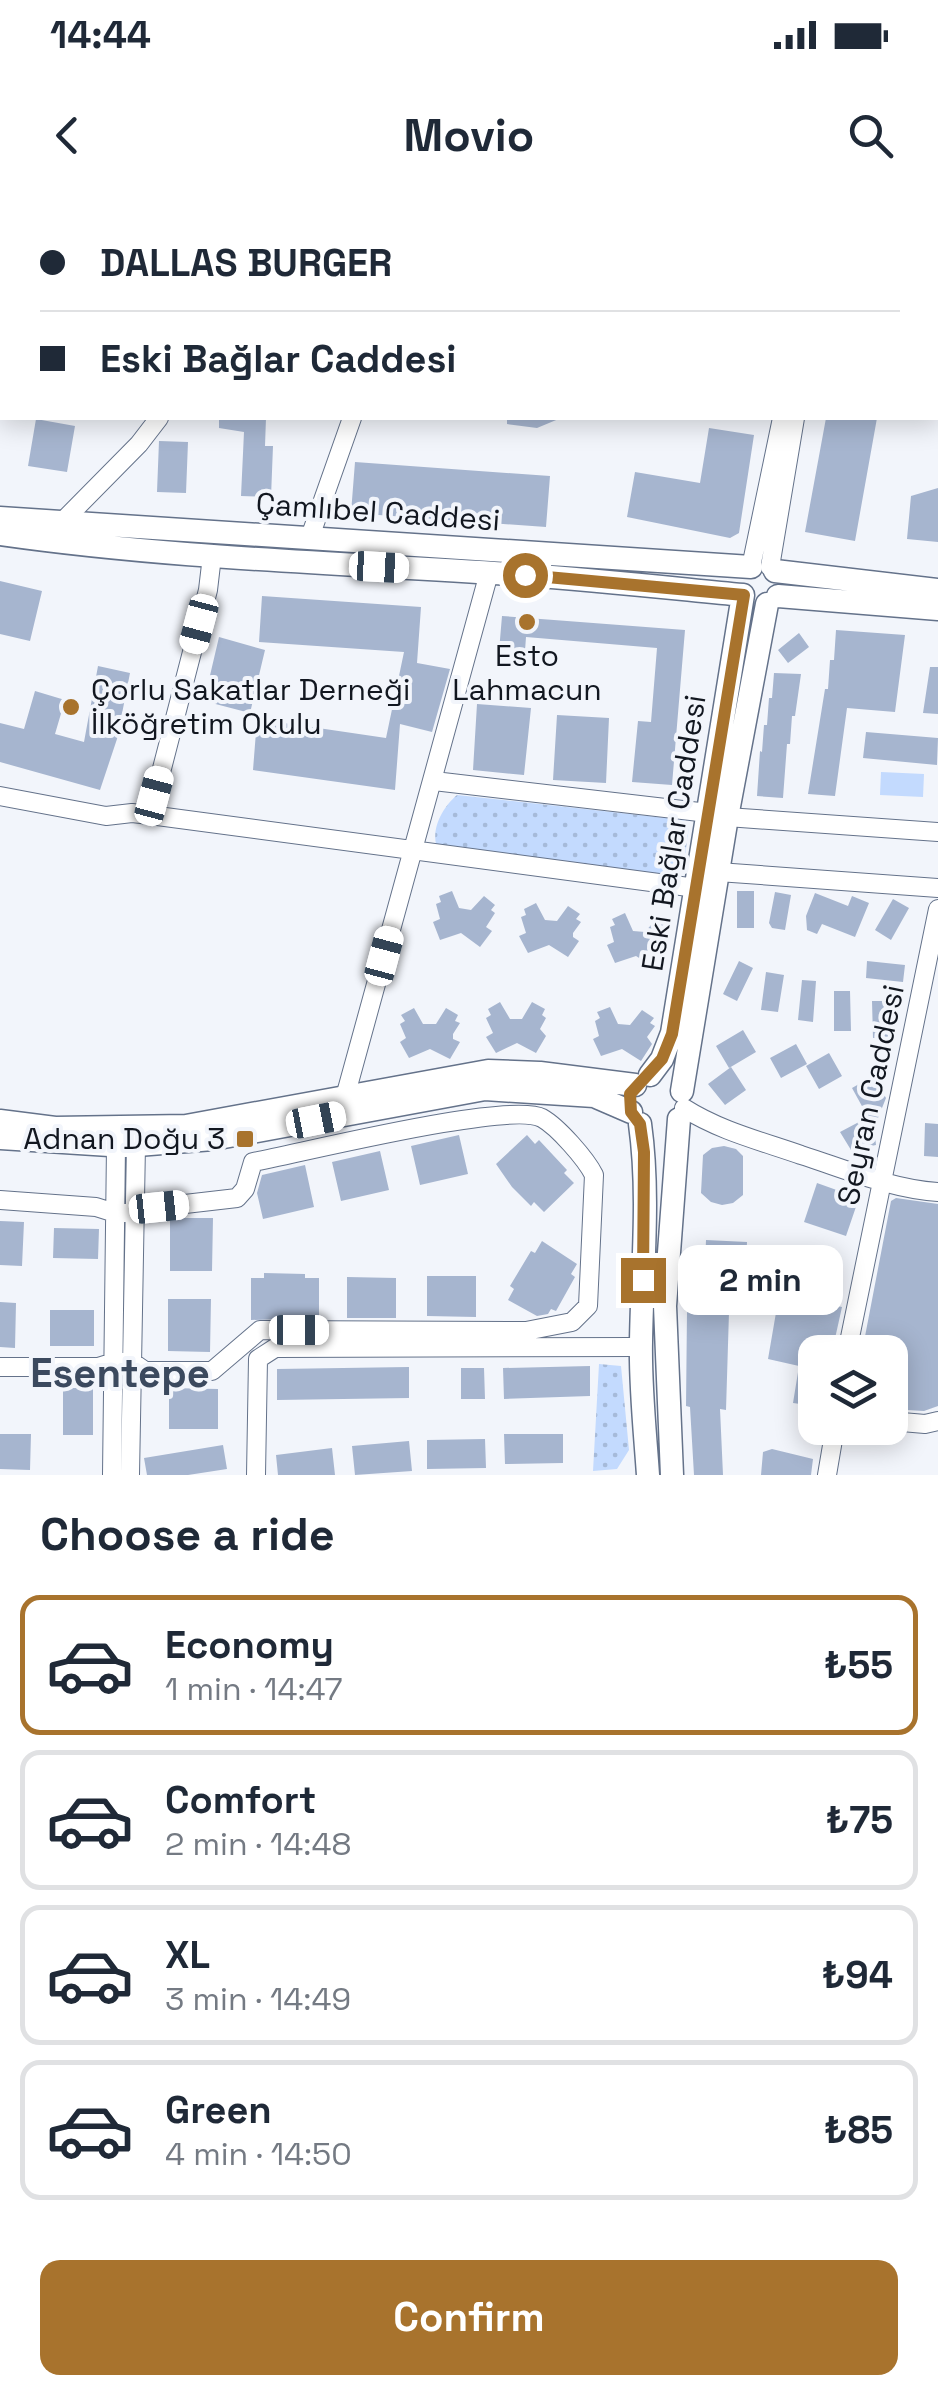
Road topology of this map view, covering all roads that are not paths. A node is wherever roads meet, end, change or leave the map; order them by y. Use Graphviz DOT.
graph roads {
  1 [pos="157,420"];
  2 [pos="351,420"];
  3 [pos="782,420"];
  4 [pos="795,420"];
  5 [pos="0,518"];
  6 [pos="63,522"];
  7 [pos="0,534"];
  8 [pos="310,537"];
  9 [pos="212,556"];
  10 [pos="766,568"];
  11 [pos="489,573"];
  12 [pos="938,590"];
  13 [pos="744,595"];
  14 [pos="772,600"];
  15 [pos="938,610"];
  16 [pos="434,780"];
  17 [pos="0,796"];
  18 [pos="150,815"];
  19 [pos="718,815"];
  20 [pos="938,832"];
  21 [pos="414,850"];
  22 [pos="718,872"];
  23 [pos="696,888"];
  24 [pos="938,888"];
  25 [pos="938,909"];
  26 [pos="643,1080"];
  27 [pos="345,1097"];
  28 [pos="682,1106"];
  29 [pos="635,1118"];
  30 [pos="0,1120"];
  31 [pos="0,1138"];
  32 [pos="126,1146"];
  33 [pos="880,1180"];
  34 [pos="938,1192"];
  35 [pos="0,1200"];
  36 [pos="115,1206"];
  37 [pos="136,1206"];
  38 [pos="850,1335"];
  39 [pos="641,1347"];
  40 [pos="0,1367"];
  41 [pos="122,1370"];
  42 [pos="938,1421"];
  43 [pos="908,1423"];
  44 [pos="832,1445"];
  45 [pos="112,1475"];
  46 [pos="130,1475"];
  47 [pos="256,1475"];
  48 [pos="648,1475"];
  49 [pos="672,1475"];
  50 [pos="827,1475"];
  1 -- 6 [label="street"];
  2 -- 8 [label="street"];
  3 -- 10 [label="street"];
  4 -- 10 [label="street"];
  5 -- 6 [label="main road, Çamlıbel Caddesi"];
  6 -- 8 [label="main road, Çamlıbel Caddesi"];
  7 -- 9 [label="main road"];
  8 -- 10 [label="main road, Çamlıbel Caddesi"];
  9 -- 11 [label="main road"];
  9 -- 18 [label="street"];
  10 -- 12 [label="main road, Çamlıbel Caddesi"];
  10 -- 13 [label="main road"];
  10 -- 14 [label="main road"];
  11 -- 13 [label="main road"];
  11 -- 16 [label="street"];
  13 -- 14 [label="main road"];
  13 -- 19 [label="main road, Eski Bağlar Caddesi"];
  14 -- 15 [label="main road"];
  14 -- 19 [label="main road, Eski Bağlar Caddesi"];
  16 -- 19 [label="street"];
  16 -- 21 [label="street"];
  17 -- 18 [label="street"];
  18 -- 21 [label="street"];
  19 -- 20 [label="street"];
  19 -- 22 [label="main road, Eski Bağlar Caddesi"];
  19 -- 23 [label="main road, Eski Bağlar Caddesi"];
  21 -- 23 [label="street"];
  21 -- 27 [label="street"];
  22 -- 24 [label="street"];
  22 -- 28 [label="main road, Eski Bağlar Caddesi"];
  23 -- 26 [label="main road, Eski Bağlar Caddesi"];
  25 -- 33 [label="street, Seyran Caddesi"];
  26 -- 27 [label="main road"];
  26 -- 28 [label="main road"];
  26 -- 29 [label="main road"];
  27 -- 30 [label="main road"];
  28 -- 29 [label="main road"];
  28 -- 33 [label="street"];
  28 -- 49 [label="main road, Eski Bağlar Caddesi"];
  29 -- 32 [label="main road"];
  29 -- 39 [label="main road"];
  31 -- 32 [label="main road"];
  32 -- 36 [label="street"];
  32 -- 37 [label="street"];
  33 -- 34 [label="street"];
  33 -- 38 [label="street, Seyran Caddesi"];
  35 -- 36 [label="street"];
  36 -- 37 [label="street"];
  36 -- 41 [label="street"];
  37 -- 41 [label="street"];
  37 -- 41 [label="street"];
  39 -- 47 [label="street"];
  39 -- 48 [label="main road"];
  40 -- 41 [label="street"];
  41 -- 45 [label="street"];
  41 -- 46 [label="street"];
  42 -- 43 [label="street"];
  44 -- 50 [label="street"];
}
